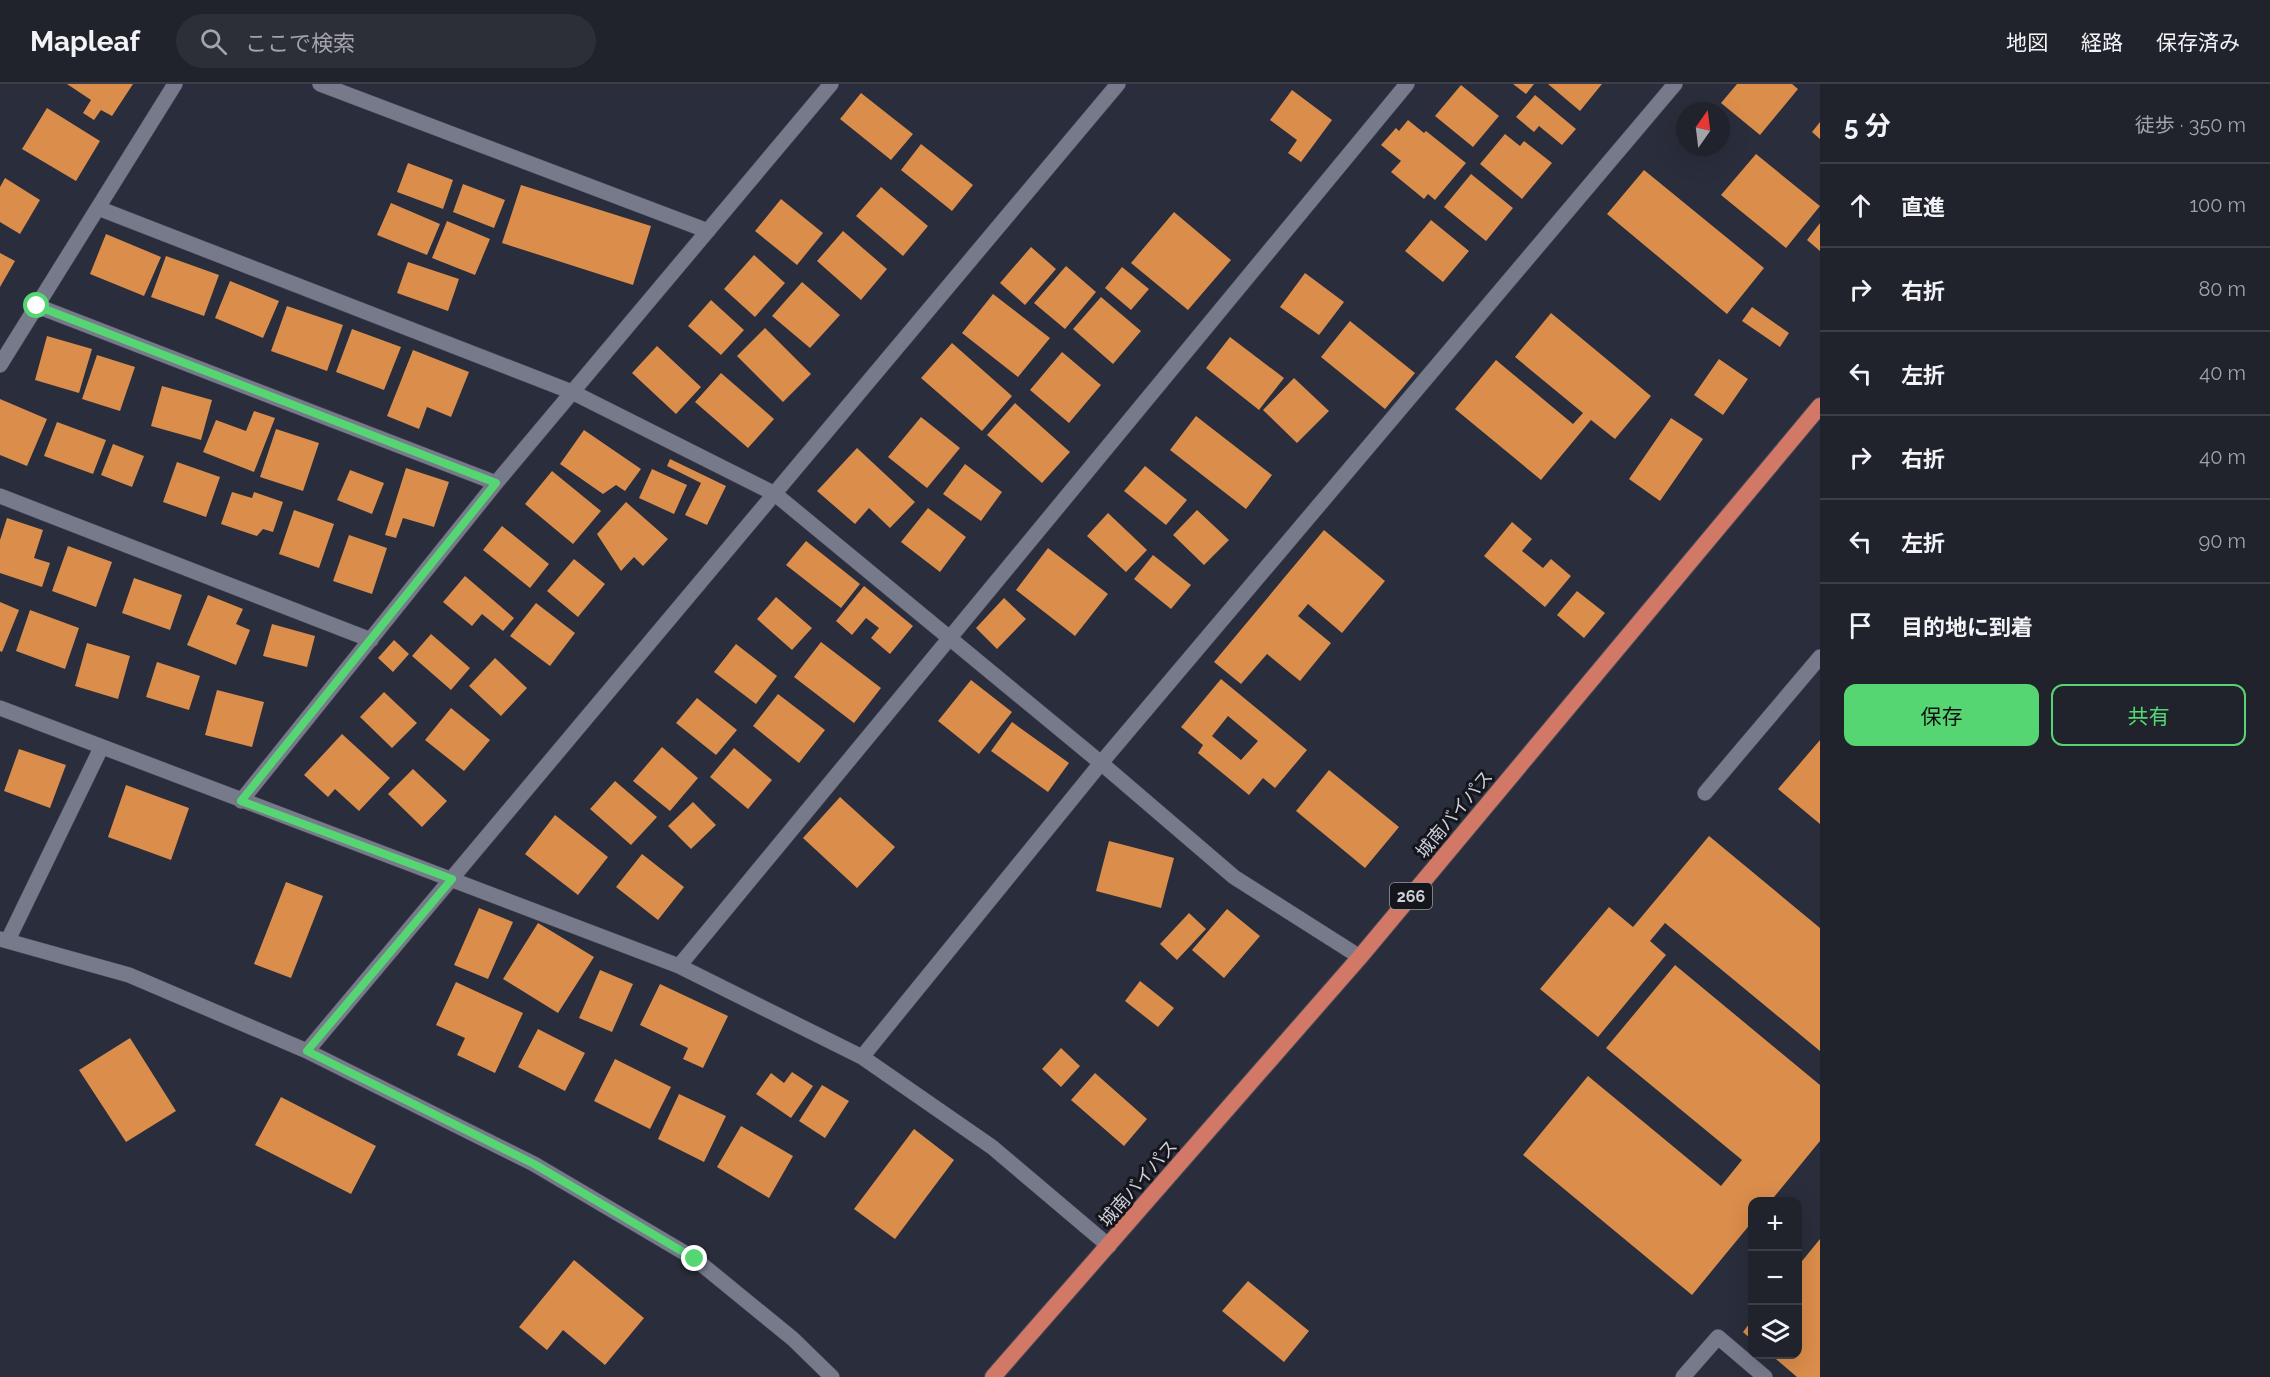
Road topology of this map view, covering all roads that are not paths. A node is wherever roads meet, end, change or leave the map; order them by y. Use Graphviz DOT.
graph roads {
  1 [pos="176,84"];
  2 [pos="320,84"];
  3 [pos="831,84"];
  4 [pos="1118,84"];
  5 [pos="1407,84"];
  6 [pos="1675,84"];
  7 [pos="98,208"];
  8 [pos="708,231"];
  9 [pos="37,306"];
  10 [pos="0,365"];
  11 [pos="572,392"];
  12 [pos="1820,406"];
  13 [pos="496,483"];
  14 [pos="775,494"];
  15 [pos="0,496"];
  16 [pos="950,638"];
  17 [pos="371,640"];
  18 [pos="1820,657"];
  19 [pos="0,708"];
  20 [pos="101,748"];
  21 [pos="1101,763"];
  22 [pos="1705,793"];
  23 [pos="241,801"];
  24 [pos="452,879"];
  25 [pos="4,939"];
  26 [pos="1360,957"];
  27 [pos="679,966"];
  28 [pos="307,1051"];
  29 [pos="862,1057"];
  30 [pos="1108,1246"];
  31 [pos="832,1377"];
  32 [pos="993,1377"];
  33 [pos="1683,1377"];
  34 [pos="1765,1377"];
  1 -- 7 [label="street"];
  2 -- 8 [label="street"];
  3 -- 8 [label="street"];
  4 -- 14 [label="street"];
  5 -- 16 [label="street"];
  6 -- 21 [label="street"];
  7 -- 9 [label="street"];
  7 -- 11 [label="street"];
  8 -- 11 [label="street"];
  9 -- 10 [label="street"];
  9 -- 13 [label="street"];
  11 -- 13 [label="street"];
  11 -- 14 [label="street"];
  12 -- 26 [label="highway, 城南バイパス / 266"];
  13 -- 17 [label="street"];
  14 -- 16 [label="street"];
  14 -- 24 [label="street"];
  15 -- 17 [label="street"];
  16 -- 21 [label="street"];
  16 -- 27 [label="street"];
  17 -- 23 [label="street"];
  18 -- 22 [label="street"];
  19 -- 20 [label="street"];
  20 -- 23 [label="street"];
  20 -- 25 [label="street"];
  21 -- 26 [label="street"];
  21 -- 29 [label="street"];
  23 -- 24 [label="street"];
  24 -- 27 [label="street"];
  24 -- 28 [label="street"];
  25 -- 28 [label="street"];
  26 -- 30 [label="highway, 城南バイパス / 266"];
  27 -- 29 [label="street"];
  28 -- 31 [label="street"];
  29 -- 30 [label="street"];
  30 -- 32 [label="highway, 城南バイパス / 266"];
  33 -- 34 [label="street"];
}
